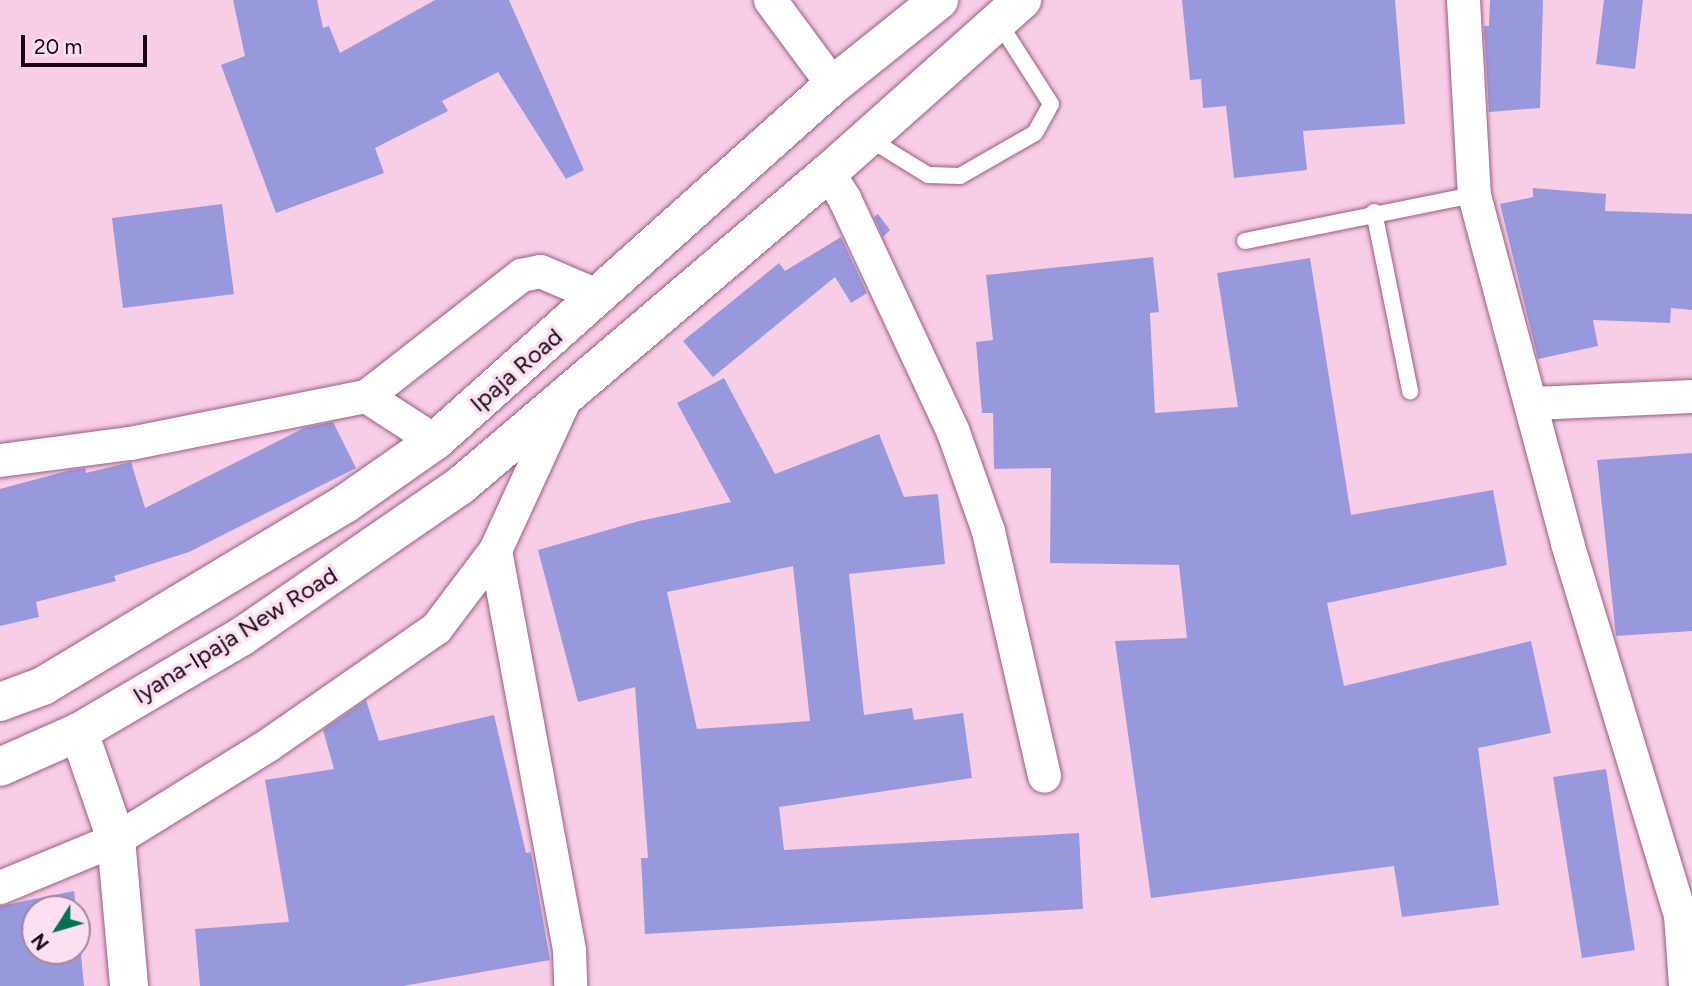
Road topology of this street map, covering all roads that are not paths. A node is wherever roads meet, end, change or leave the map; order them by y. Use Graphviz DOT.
graph roads {
  1 [pos="770,0"];
  2 [pos="939,0"];
  3 [pos="1463,0"];
  4 [pos="1010,11"];
  5 [pos="833,85"];
  6 [pos="868,138"];
  7 [pos="828,173"];
  8 [pos="1474,195"];
  9 [pos="1374,212"];
  10 [pos="1245,241"];
  11 [pos="599,296"];
  12 [pos="568,391"];
  13 [pos="1410,391"];
  14 [pos="366,396"];
  15 [pos="1692,396"];
  16 [pos="1532,403"];
  17 [pos="435,441"];
  18 [pos="0,460"];
  19 [pos="460,486"];
  20 [pos="495,550"];
  21 [pos="0,702"];
  22 [pos="79,732"];
  23 [pos="0,767"];
  24 [pos="1044,776"];
  25 [pos="116,839"];
  26 [pos="0,887"];
  27 [pos="1686,914"];
  28 [pos="129,986"];
  29 [pos="570,986"];
  30 [pos="1685,986"];
  1 -- 5 [label="street"];
  2 -- 5 [label="main road, Ipaja Road"];
  3 -- 8 [label="street"];
  4 -- 6 [label="main road, Ipaja Road"];
  4 -- 6 [label="lane"];
  5 -- 11 [label="main road, Ipaja Road"];
  6 -- 7 [label="main road, Ipaja Road"];
  7 -- 12 [label="main road, Ipaja Road"];
  7 -- 24 [label="street"];
  8 -- 9 [label="lane"];
  8 -- 16 [label="street"];
  9 -- 10 [label="lane"];
  9 -- 13 [label="lane"];
  11 -- 14 [label="street"];
  11 -- 17 [label="main road, Ipaja Road"];
  12 -- 19 [label="main road, Ipaja Road"];
  12 -- 20 [label="street"];
  14 -- 17 [label="street"];
  14 -- 18 [label="street"];
  15 -- 16 [label="street"];
  16 -- 27 [label="street"];
  17 -- 21 [label="main road"];
  19 -- 22 [label="main road, Iyana-Ipaja New Road"];
  20 -- 25 [label="street"];
  20 -- 29 [label="street"];
  22 -- 23 [label="main road, Iyana-Ipaja New Road"];
  22 -- 25 [label="main road"];
  25 -- 26 [label="street"];
  25 -- 28 [label="main road"];
  27 -- 30 [label="street"];
}
